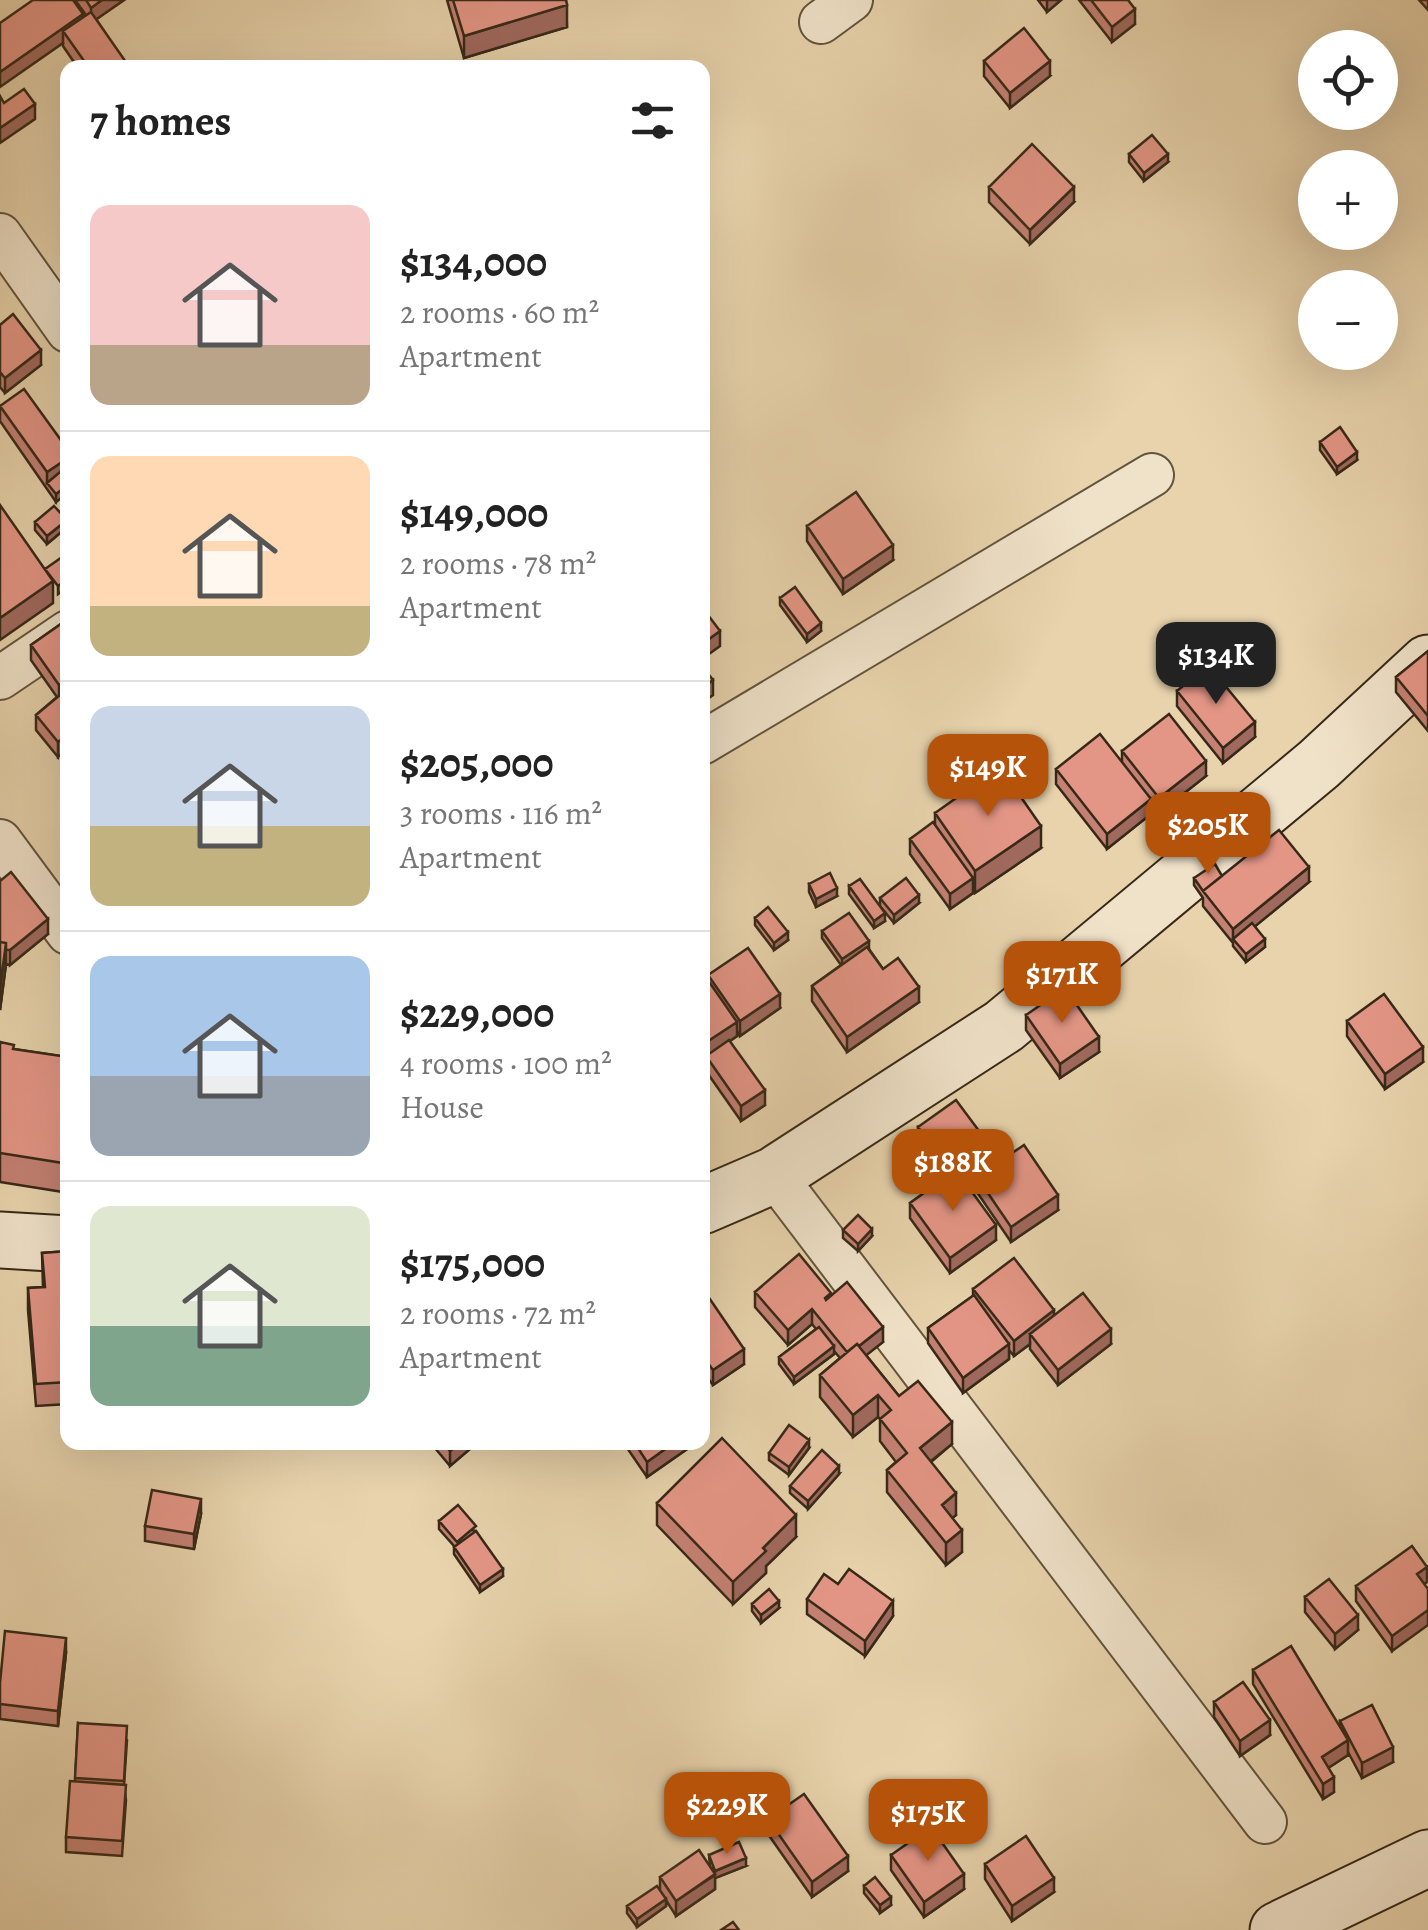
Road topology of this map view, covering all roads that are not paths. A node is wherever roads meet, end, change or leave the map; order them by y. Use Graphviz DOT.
graph roads {
  1 [pos="0,235"];
  2 [pos="60,321"];
  3 [pos="1152,475"];
  4 [pos="60,637"];
  5 [pos="1428,662"];
  6 [pos="0,678"];
  7 [pos="710,738"];
  8 [pos="0,841"];
  9 [pos="60,923"];
  10 [pos="774,1175"];
  11 [pos="710,1203"];
  12 [pos="0,1240"];
  13 [pos="60,1244"];
  14 [pos="1265,1822"];
  15 [pos="1428,1858"];
  16 [pos="1278,1930"];
  1 -- 2 [label="street"];
  3 -- 7 [label="street"];
  4 -- 6 [label="street"];
  5 -- 10 [label="street"];
  8 -- 9 [label="street"];
  10 -- 11 [label="street"];
  10 -- 14 [label="street"];
  12 -- 13 [label="street"];
  15 -- 16 [label="street"];
}
